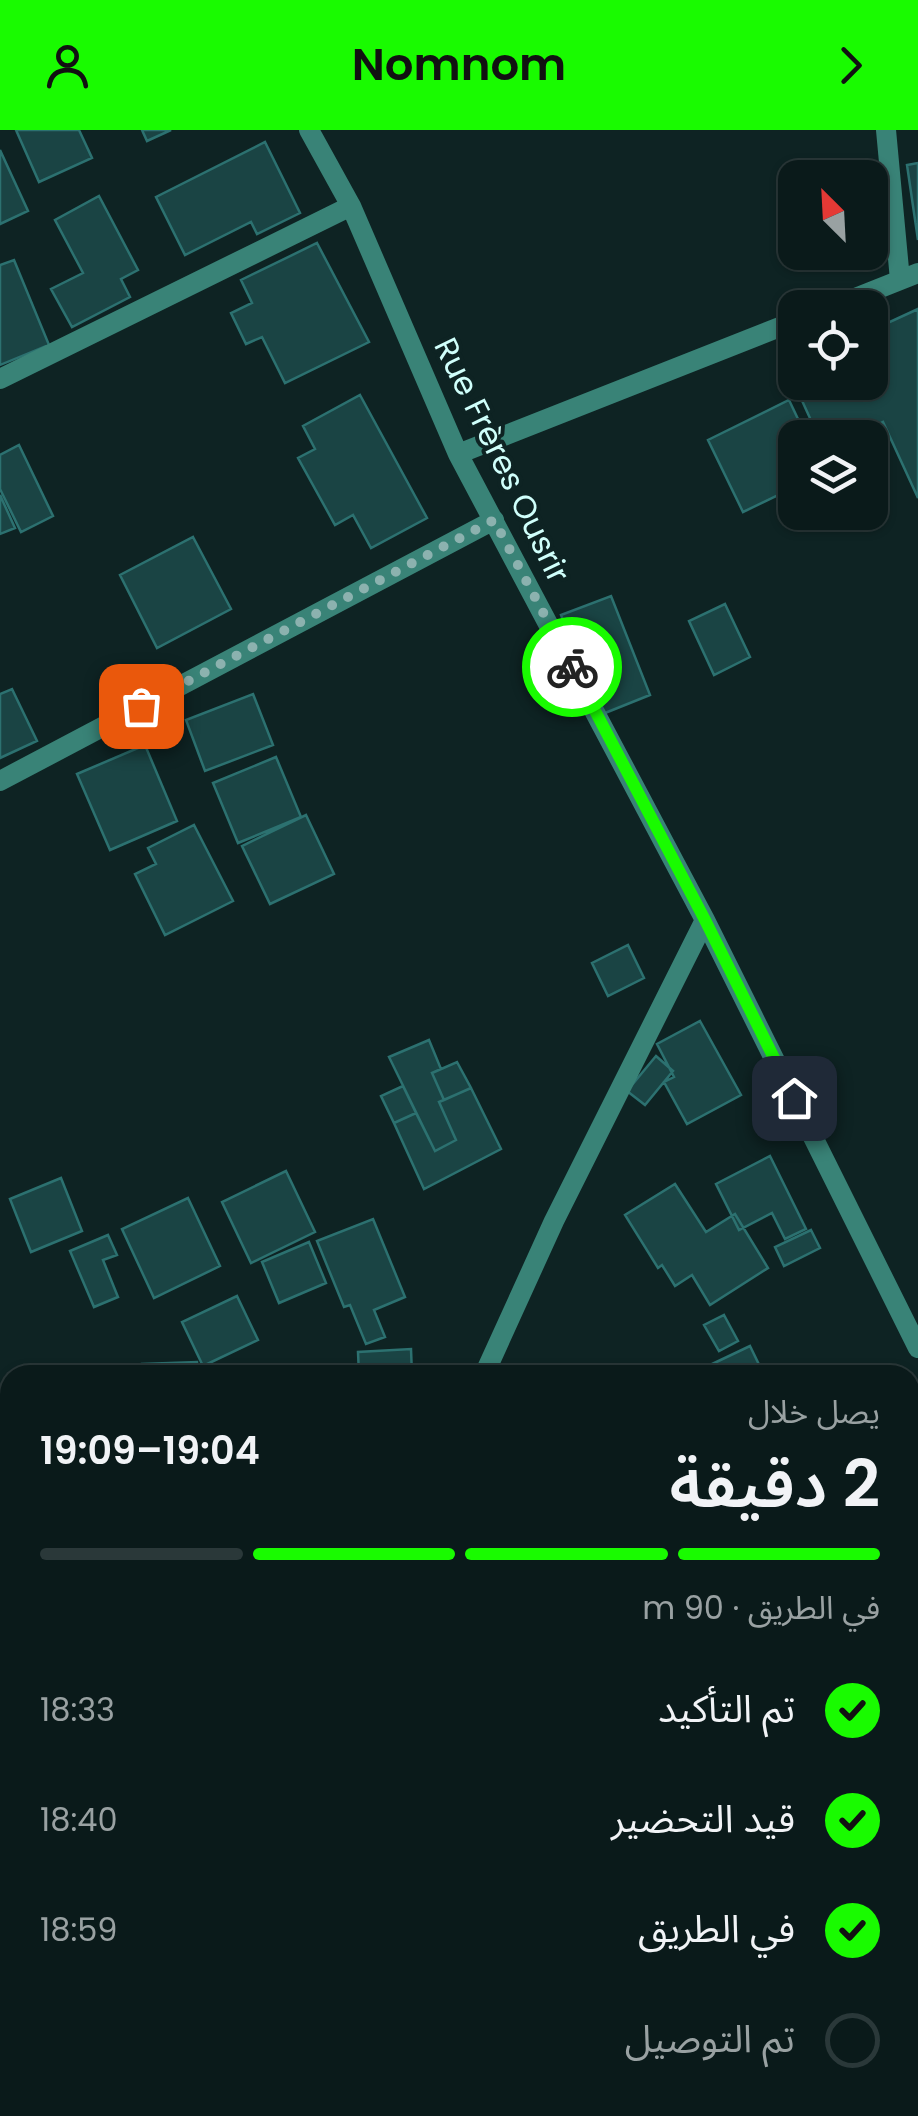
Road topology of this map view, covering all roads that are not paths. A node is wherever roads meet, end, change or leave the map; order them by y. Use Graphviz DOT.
graph roads {
  1 [pos="309,130"];
  2 [pos="886,130"];
  3 [pos="351,206"];
  4 [pos="909,276"];
  5 [pos="874,290"];
  6 [pos="778,328"];
  7 [pos="0,379"];
  8 [pos="458,454"];
  9 [pos="494,520"];
  10 [pos="0,781"];
  11 [pos="705,920"];
  12 [pos="918,1348"];
  13 [pos="489,1365"];
  1 -- 3 [label="street, Rue Frères Ousrir"];
  2 -- 4 [label="street"];
  3 -- 7 [label="street"];
  3 -- 8 [label="street, Rue Frères Ousrir"];
  4 -- 5 [label="street"];
  6 -- 8 [label="street"];
  8 -- 9 [label="street, Rue Frères Ousrir"];
  9 -- 10 [label="street"];
  9 -- 11 [label="street, Rue Frères Ousrir"];
  11 -- 12 [label="street, Rue Frères Ousrir"];
  11 -- 13 [label="street"];
}
